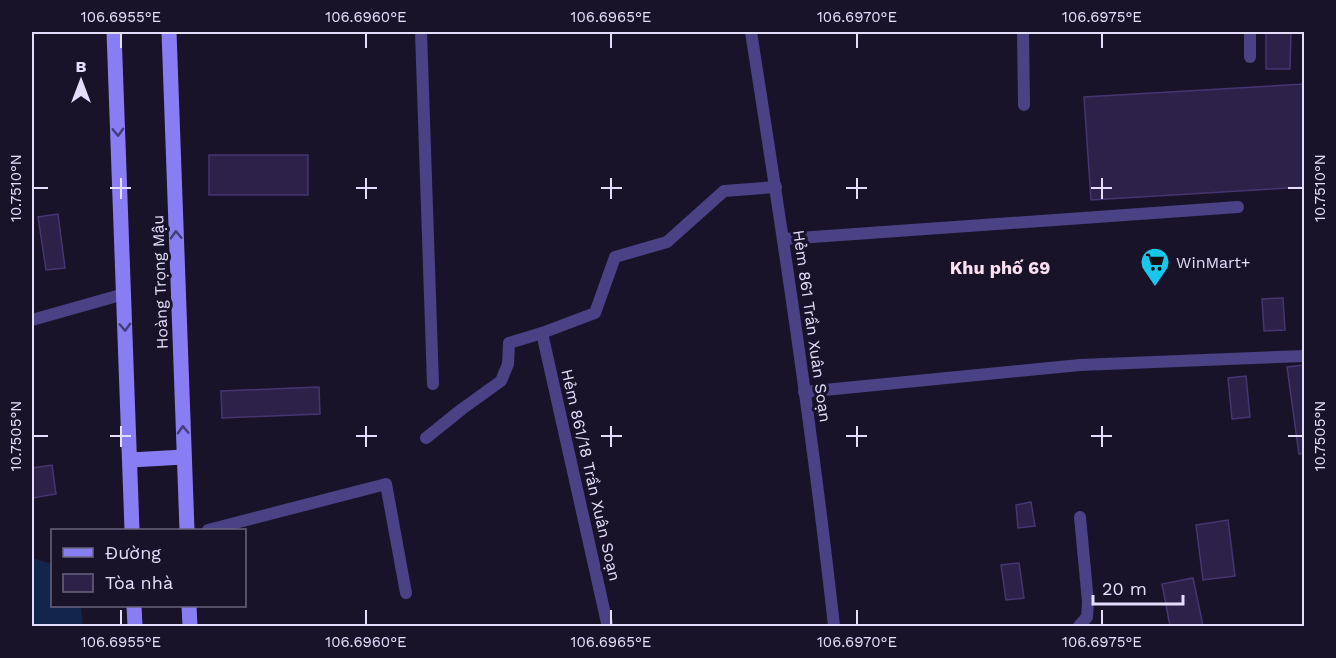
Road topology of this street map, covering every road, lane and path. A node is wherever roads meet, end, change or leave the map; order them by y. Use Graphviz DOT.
graph roads {
  1 [pos="114,32"];
  2 [pos="169,32"];
  3 [pos="421,32"];
  4 [pos="751,32"];
  5 [pos="1023,32"];
  6 [pos="1250,32"];
  7 [pos="1250,57"];
  8 [pos="1024,105"];
  9 [pos="776,187"];
  10 [pos="1238,207"];
  11 [pos="784,240"];
  12 [pos="124,294"];
  13 [pos="32,320"];
  14 [pos="542,333"];
  15 [pos="1305,356"];
  16 [pos="433,384"];
  17 [pos="804,392"];
  18 [pos="426,438"];
  19 [pos="184,457"];
  20 [pos="130,460"];
  21 [pos="1080,517"];
  22 [pos="132,529"];
  23 [pos="187,529"];
  24 [pos="216,529"];
  25 [pos="406,593"];
  26 [pos="134,607"];
  27 [pos="189,607"];
  28 [pos="607,624"];
  29 [pos="135,627"];
  30 [pos="190,627"];
  31 [pos="834,627"];
  32 [pos="1079,627"];
  1 -- 12 [label="main road, one-way"];
  19 -- 2 [label="main road, Hoàng Trọng Mậu, one-way"];
  3 -- 16 [label="lane"];
  4 -- 9 [label="lane, Hẻm 861 Trần Xuân Soạn"];
  5 -- 8 [label="lane"];
  6 -- 7 [label="lane"];
  9 -- 11 [label="lane, Hẻm 861 Trần Xuân Soạn"];
  9 -- 14 [label="lane"];
  10 -- 11 [label="lane"];
  11 -- 17 [label="lane, Hẻm 861 Trần Xuân Soạn"];
  12 -- 13 [label="lane"];
  12 -- 20 [label="main road, one-way"];
  14 -- 18 [label="lane"];
  14 -- 28 [label="lane, Hẻm 861/18 Trần Xuân Soạn"];
  15 -- 17 [label="lane"];
  17 -- 31 [label="lane, Hẻm 861 Trần Xuân Soạn"];
  19 -- 20 [label="main road"];
  19 -- 23 [label="main road, Hoàng Trọng Mậu"];
  20 -- 22 [label="main road"];
  21 -- 32 [label="lane"];
  24 -- 25 [label="lane"];
  26 -- 29 [label="main road"];
  27 -- 30 [label="main road"];
}
